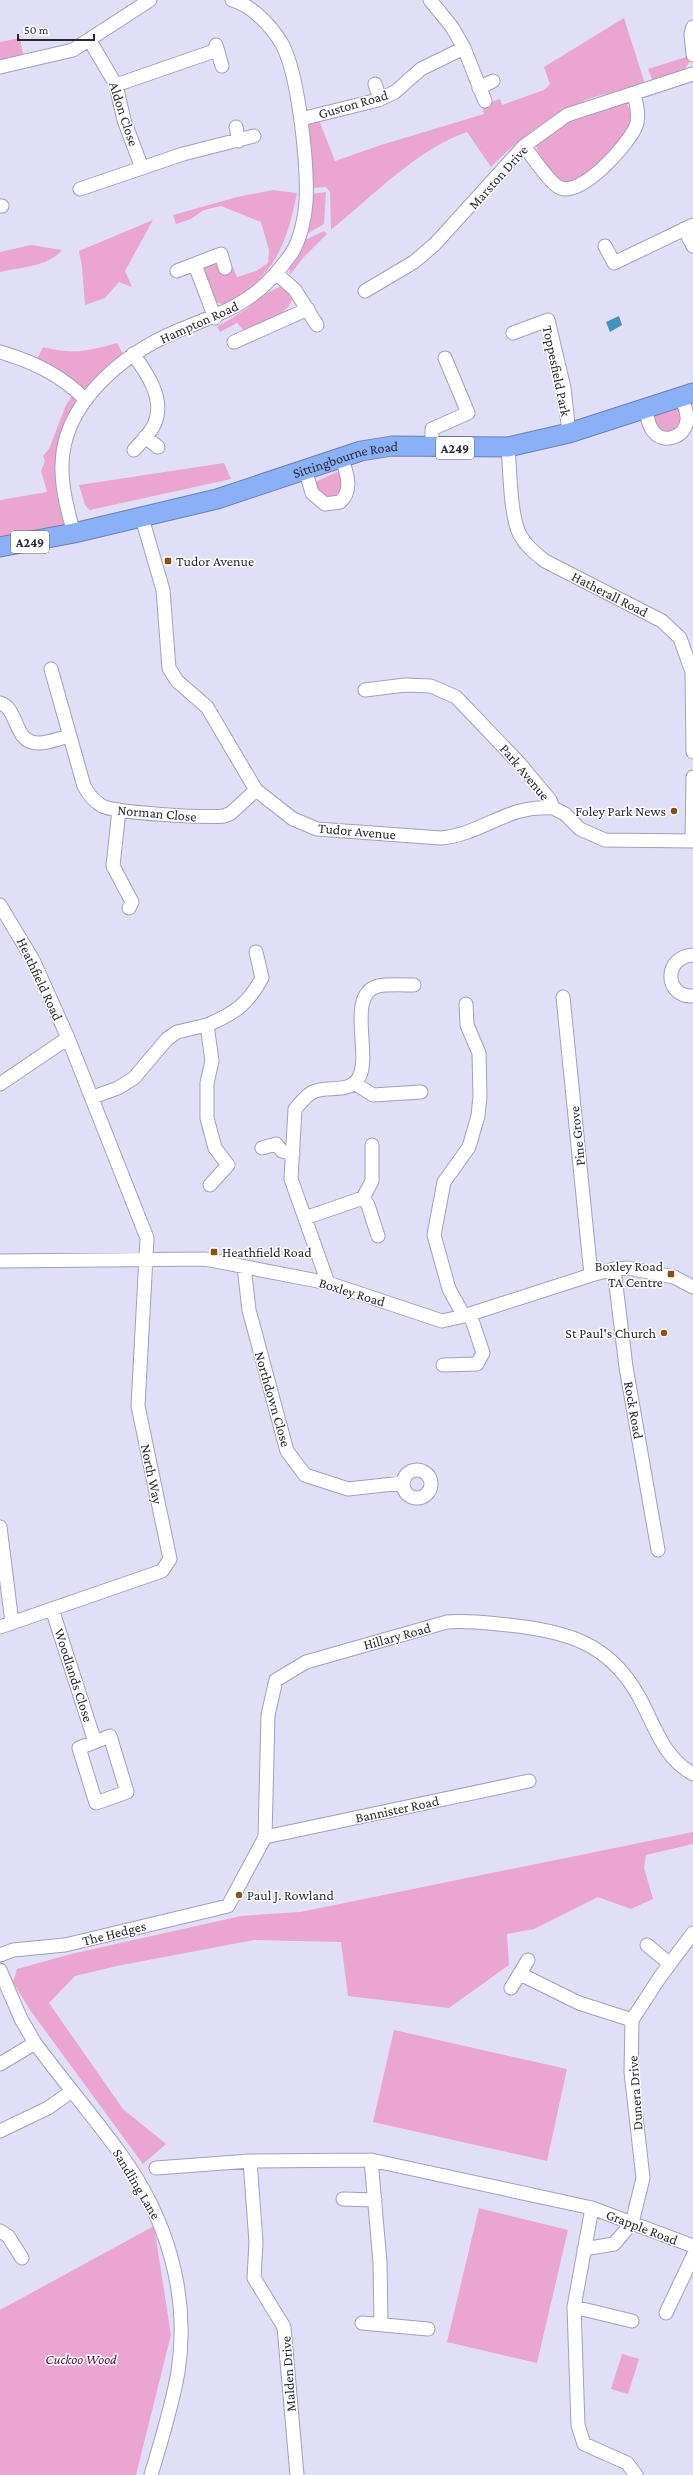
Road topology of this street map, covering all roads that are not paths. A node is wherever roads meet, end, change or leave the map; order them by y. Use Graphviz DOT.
graph roads {
  1 [pos="150,0"];
  2 [pos="430,0"];
  3 [pos="238,1"];
  4 [pos="693,27"];
  5 [pos="90,41"];
  6 [pos="464,48"];
  7 [pos="693,55"];
  8 [pos="222,66"];
  9 [pos="0,67"];
  10 [pos="693,74"];
  11 [pos="493,81"];
  12 [pos="375,84"];
  13 [pos="116,85"];
  14 [pos="479,88"];
  15 [pos="634,93"];
  16 [pos="380,99"];
  17 [pos="486,100"];
  18 [pos="301,119"];
  19 [pos="236,127"];
  20 [pos="254,136"];
  21 [pos="239,140"];
  22 [pos="524,146"];
  23 [pos="142,168"];
  24 [pos="80,189"];
  25 [pos="689,227"];
  26 [pos="605,246"];
  27 [pos="693,246"];
  28 [pos="195,265"];
  29 [pos="225,268"];
  30 [pos="177,271"];
  31 [pos="276,273"];
  32 [pos="365,292"];
  33 [pos="308,309"];
  34 [pos="215,318"];
  35 [pos="317,325"];
  36 [pos="513,333"];
  37 [pos="238,338"];
  38 [pos="0,352"];
  39 [pos="132,354"];
  40 [pos="445,358"];
  41 [pos="687,395"];
  42 [pos="86,400"];
  43 [pos="645,408"];
  44 [pos="569,433"];
  45 [pos="145,437"];
  46 [pos="432,447"];
  47 [pos="508,447"];
  48 [pos="158,448"];
  49 [pos="134,450"];
  50 [pos="341,456"];
  51 [pos="305,469"];
  52 [pos="142,518"];
  53 [pos="74,534"];
  54 [pos="0,547"];
  55 [pos="51,669"];
  56 [pos="365,690"];
  57 [pos="0,703"];
  58 [pos="70,736"];
  59 [pos="693,752"];
  60 [pos="693,777"];
  61 [pos="256,790"];
  62 [pos="553,808"];
  63 [pos="119,810"];
  64 [pos="693,841"];
  65 [pos="0,905"];
  66 [pos="129,908"];
  67 [pos="256,952"];
  68 [pos="693,955"];
  69 [pos="414,985"];
  70 [pos="693,996"];
  71 [pos="563,997"];
  72 [pos="466,1004"];
  73 [pos="207,1025"];
  74 [pos="68,1038"];
  75 [pos="354,1083"];
  76 [pos="0,1084"];
  77 [pos="420,1092"];
  78 [pos="93,1098"];
  79 [pos="372,1145"];
  80 [pos="262,1148"];
  81 [pos="293,1154"];
  82 [pos="210,1185"];
  83 [pos="363,1198"];
  84 [pos="305,1218"];
  85 [pos="378,1236"];
  86 [pos="147,1259"];
  87 [pos="0,1261"];
  88 [pos="244,1267"];
  89 [pos="614,1269"];
  90 [pos="591,1275"];
  91 [pos="328,1284"];
  92 [pos="693,1287"];
  93 [pos="467,1315"];
  94 [pos="444,1364"];
  95 [pos="403,1483"];
  96 [pos="0,1527"];
  97 [pos="658,1550"];
  98 [pos="52,1609"];
  99 [pos="6,1625"];
  100 [pos="95,1742"];
  101 [pos="693,1774"];
  102 [pos="529,1781"];
  103 [pos="265,1837"];
  104 [pos="228,1906"];
  105 [pos="693,1933"];
  106 [pos="647,1945"];
  107 [pos="0,1955"];
  108 [pos="528,1960"];
  109 [pos="670,1964"];
  110 [pos="0,1970"];
  111 [pos="520,1974"];
  112 [pos="511,1988"];
  113 [pos="632,2020"];
  114 [pos="35,2043"];
  115 [pos="0,2064"];
  116 [pos="72,2091"];
  117 [pos="0,2131"];
  118 [pos="371,2160"];
  119 [pos="250,2161"];
  120 [pos="156,2168"];
  121 [pos="343,2199"];
  122 [pos="375,2200"];
  123 [pos="592,2208"];
  124 [pos="632,2223"];
  125 [pos="0,2231"];
  126 [pos="693,2246"];
  127 [pos="584,2249"];
  128 [pos="693,2256"];
  129 [pos="22,2258"];
  130 [pos="574,2307"];
  131 [pos="666,2313"];
  132 [pos="632,2321"];
  133 [pos="362,2323"];
  134 [pos="380,2323"];
  135 [pos="428,2329"];
  136 [pos="151,2475"];
  137 [pos="296,2475"];
  138 [pos="636,2475"];
  1 -- 5 [label="street"];
  2 -- 6 [label="street"];
  3 -- 18 [label="street, Hampton Road"];
  4 -- 7 [label="street"];
  5 -- 9 [label="street"];
  5 -- 13 [label="street, Aldon Close"];
  6 -- 14 [label="street"];
  6 -- 16 [label="street, Guston Road"];
  8 -- 13 [label="street"];
  10 -- 15 [label="street, Marston Drive"];
  11 -- 14 [label="street"];
  12 -- 16 [label="street"];
  13 -- 23 [label="street, Aldon Close"];
  14 -- 17 [label="street"];
  15 -- 22 [label="street, Marston Drive"];
  15 -- 22 [label="street"];
  16 -- 18 [label="street, Guston Road"];
  18 -- 31 [label="street, Hampton Road"];
  19 -- 21 [label="street"];
  20 -- 21 [label="street"];
  21 -- 23 [label="street"];
  22 -- 32 [label="street, Marston Drive"];
  23 -- 24 [label="street"];
  25 -- 26 [label="street"];
  25 -- 27 [label="street"];
  28 -- 29 [label="street"];
  28 -- 30 [label="street"];
  28 -- 34 [label="street"];
  31 -- 33 [label="street"];
  31 -- 34 [label="street, Hampton Road"];
  33 -- 35 [label="street"];
  33 -- 37 [label="street"];
  34 -- 39 [label="street, Hampton Road"];
  36 -- 44 [label="street, Toppesfield Park"];
  38 -- 42 [label="street"];
  39 -- 42 [label="street, Hampton Road"];
  39 -- 45 [label="street"];
  40 -- 46 [label="street"];
  41 -- 43 [label="highway, Sittingbourne Road / A249"];
  41 -- 43 [label="street"];
  42 -- 53 [label="street, Hampton Road"];
  43 -- 44 [label="highway, Sittingbourne Road / A249"];
  44 -- 47 [label="highway, Sittingbourne Road / A249"];
  45 -- 48 [label="street"];
  45 -- 49 [label="street"];
  46 -- 47 [label="highway, Sittingbourne Road / A249"];
  46 -- 50 [label="highway, Sittingbourne Road / A249"];
  47 -- 59 [label="street, Hatherall Road"];
  50 -- 51 [label="highway, Sittingbourne Road / A249"];
  50 -- 51 [label="street"];
  51 -- 52 [label="highway, Sittingbourne Road / A249"];
  52 -- 53 [label="highway, Sittingbourne Road / A249"];
  52 -- 61 [label="street, Tudor Avenue"];
  53 -- 54 [label="highway, Sittingbourne Road / A249"];
  55 -- 58 [label="street, Norman Close"];
  56 -- 62 [label="street, Park Avenue"];
  57 -- 58 [label="street"];
  58 -- 63 [label="street, Norman Close"];
  60 -- 64 [label="street"];
  61 -- 62 [label="street, Tudor Avenue"];
  61 -- 63 [label="street, Norman Close"];
  62 -- 64 [label="street, Park Avenue"];
  63 -- 66 [label="street"];
  65 -- 74 [label="street, Heathfield Road"];
  67 -- 73 [label="street"];
  68 -- 70 [label="street"];
  69 -- 75 [label="street"];
  71 -- 90 [label="street, Pine Grove"];
  72 -- 93 [label="street"];
  73 -- 78 [label="street"];
  73 -- 82 [label="street"];
  74 -- 76 [label="street"];
  74 -- 78 [label="street, Heathfield Road"];
  75 -- 77 [label="street"];
  75 -- 81 [label="street"];
  78 -- 86 [label="street, Heathfield Road"];
  79 -- 83 [label="street"];
  80 -- 81 [label="street"];
  81 -- 84 [label="street"];
  83 -- 84 [label="street"];
  83 -- 85 [label="street"];
  84 -- 91 [label="street"];
  86 -- 87 [label="street, Boxley Road"];
  86 -- 88 [label="street, Boxley Road"];
  86 -- 98 [label="street, North Way"];
  88 -- 91 [label="street, Boxley Road"];
  88 -- 95 [label="street, Northdown Close"];
  89 -- 90 [label="street, Boxley Road"];
  89 -- 92 [label="street, Boxley Road"];
  89 -- 97 [label="street, Rock Road"];
  90 -- 93 [label="street, Boxley Road"];
  91 -- 93 [label="street, Boxley Road"];
  93 -- 94 [label="street"];
  96 -- 99 [label="street"];
  98 -- 99 [label="street, North Way"];
  98 -- 100 [label="street, Woodlands Close"];
  100 -- 100 [label="street, Woodlands Close"];
  101 -- 103 [label="street, Hillary Road"];
  102 -- 103 [label="street, Bannister Road"];
  103 -- 104 [label="street, Hillary Road"];
  104 -- 107 [label="street, The Hedges"];
  105 -- 109 [label="street"];
  106 -- 109 [label="street"];
  108 -- 111 [label="street"];
  109 -- 113 [label="street"];
  110 -- 114 [label="street, Sandling Lane"];
  111 -- 112 [label="street"];
  111 -- 113 [label="street"];
  113 -- 124 [label="street, Dunera Drive"];
  114 -- 115 [label="street"];
  114 -- 116 [label="street, Sandling Lane"];
  116 -- 117 [label="street"];
  116 -- 136 [label="street, Sandling Lane"];
  118 -- 119 [label="street, Grapple Road"];
  118 -- 122 [label="street"];
  118 -- 123 [label="street, Grapple Road"];
  119 -- 120 [label="street, Grapple Road"];
  119 -- 137 [label="street, Malden Drive"];
  121 -- 122 [label="street"];
  122 -- 134 [label="street"];
  123 -- 124 [label="street, Grapple Road"];
  123 -- 127 [label="street"];
  124 -- 126 [label="street, Grapple Road"];
  124 -- 127 [label="street"];
  125 -- 129 [label="street"];
  127 -- 130 [label="street"];
  128 -- 131 [label="street"];
  130 -- 132 [label="street"];
  130 -- 138 [label="street"];
  133 -- 134 [label="street"];
  134 -- 135 [label="street"];
}
